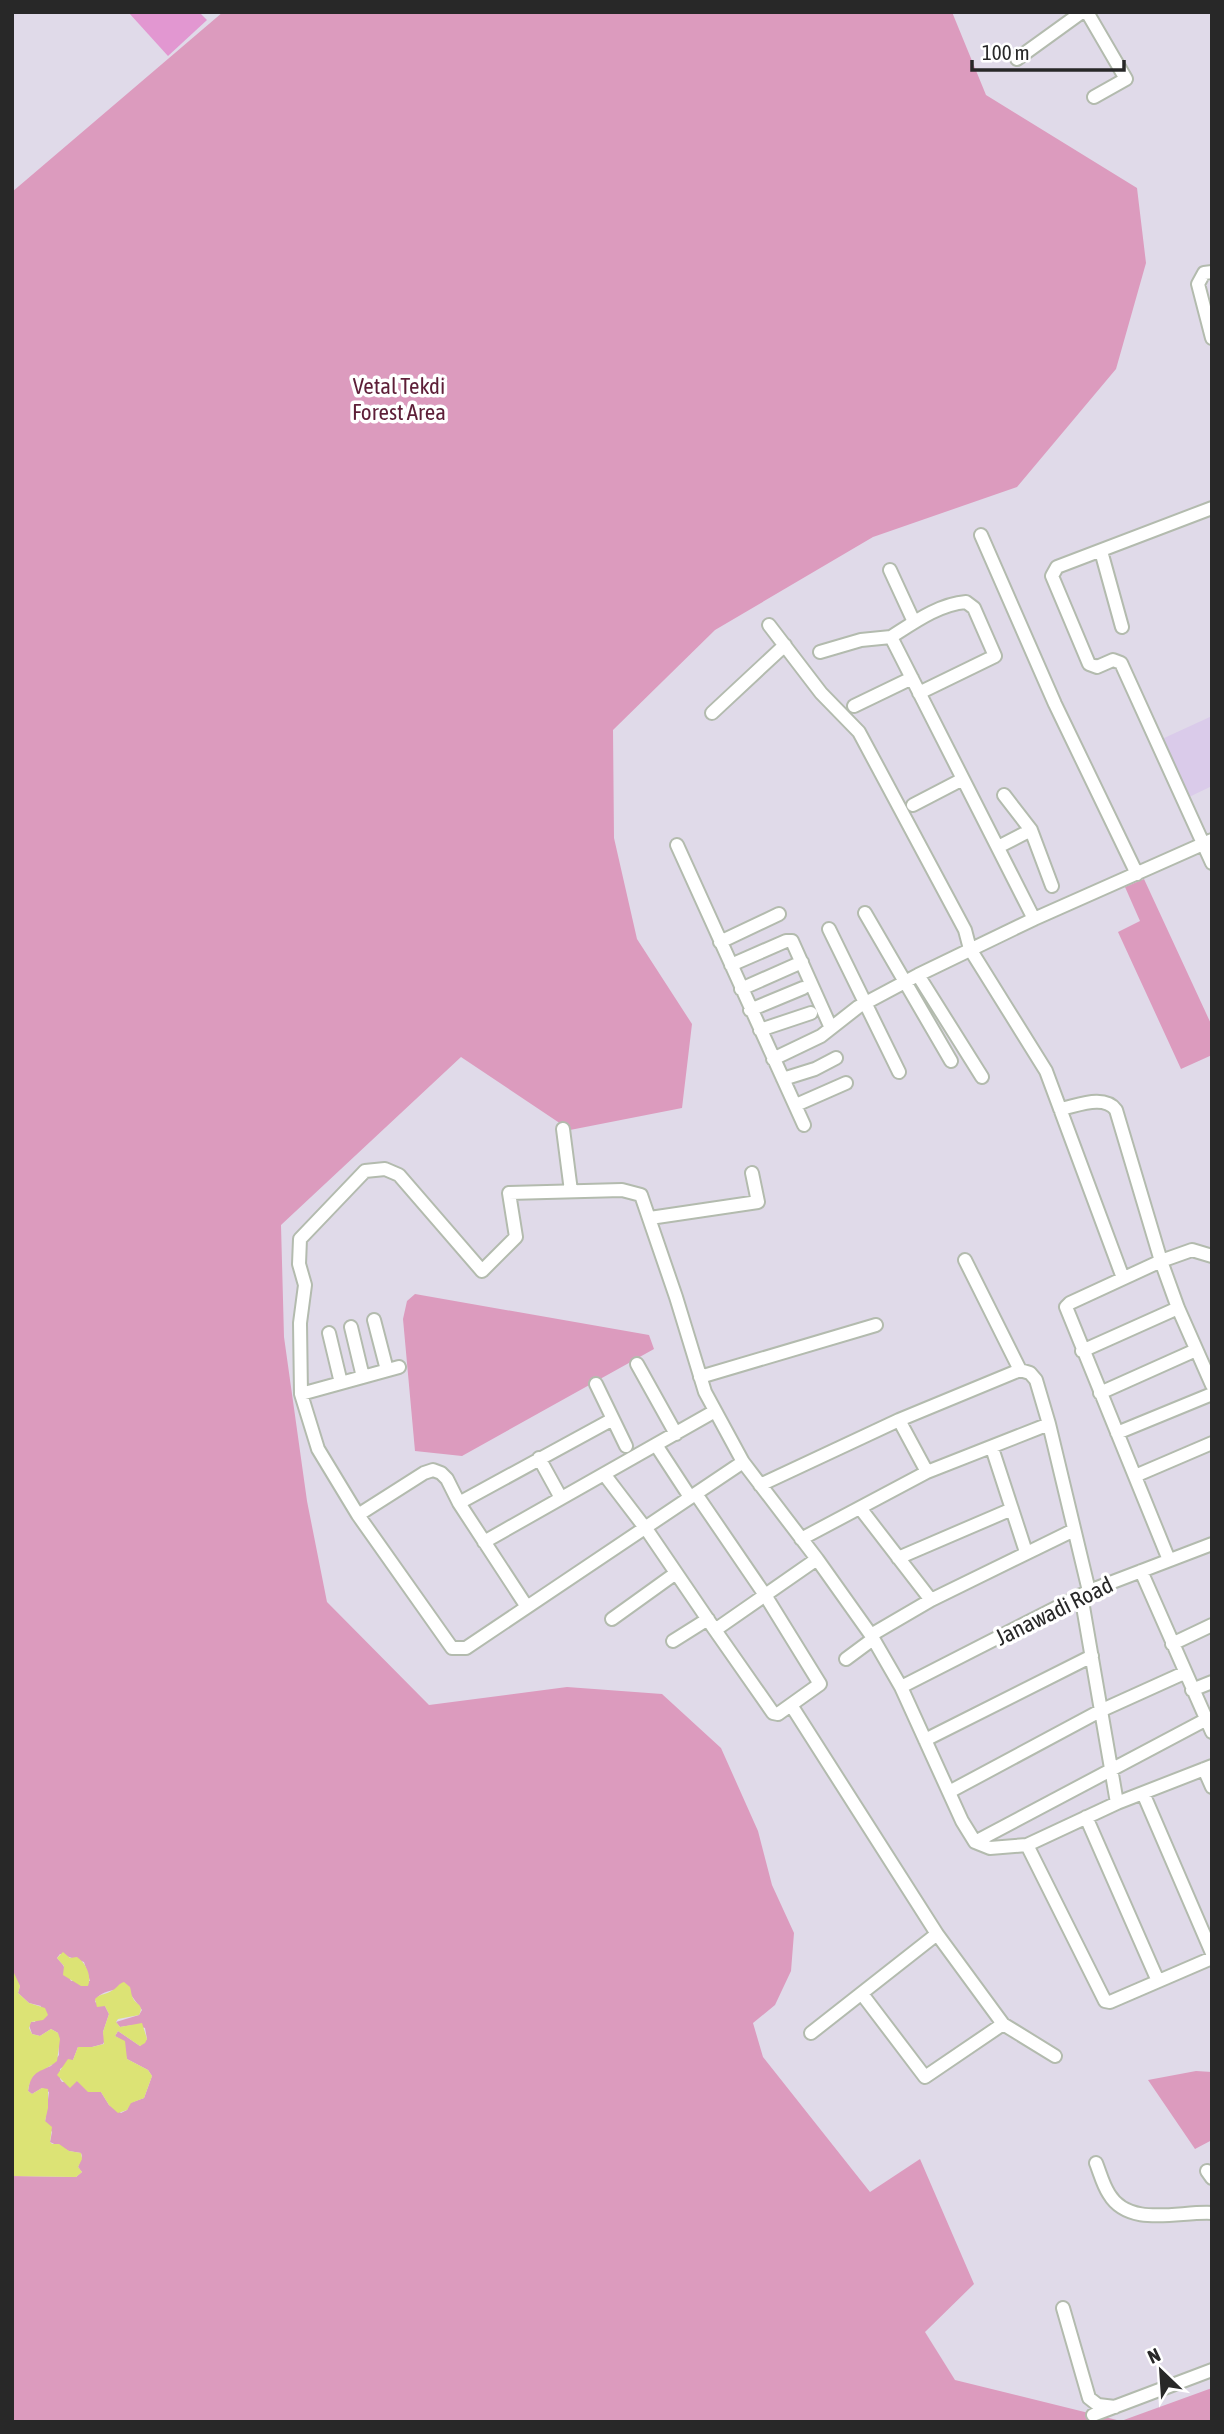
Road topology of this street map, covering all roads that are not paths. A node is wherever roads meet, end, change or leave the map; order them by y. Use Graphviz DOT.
graph roads {
  1 [pos="1085,12"];
  2 [pos="1017,59"];
  3 [pos="1094,97"];
  4 [pos="1212,272"];
  5 [pos="1212,338"];
  6 [pos="1212,508"];
  7 [pos="981,535"];
  8 [pos="1101,551"];
  9 [pos="890,570"];
  10 [pos="914,622"];
  11 [pos="769,625"];
  12 [pos="1122,627"];
  13 [pos="891,637"];
  14 [pos="785,645"];
  15 [pos="820,652"];
  16 [pos="912,678"];
  17 [pos="919,693"];
  18 [pos="854,706"];
  19 [pos="712,713"];
  20 [pos="963,779"];
  21 [pos="1004,795"];
  22 [pos="914,805"];
  23 [pos="1031,830"];
  24 [pos="1208,842"];
  25 [pos="677,845"];
  26 [pos="998,847"];
  27 [pos="1212,863"];
  28 [pos="1137,874"];
  29 [pos="1052,886"];
  30 [pos="865,913"];
  31 [pos="779,914"];
  32 [pos="1034,919"];
  33 [pos="829,929"];
  34 [pos="720,942"];
  35 [pos="970,949"];
  36 [pos="802,962"];
  37 [pos="731,965"];
  38 [pos="918,975"];
  39 [pos="905,983"];
  40 [pos="803,988"];
  41 [pos="741,989"];
  42 [pos="866,1003"];
  43 [pos="750,1010"];
  44 [pos="811,1013"];
  45 [pos="831,1028"];
  46 [pos="760,1030"];
  47 [pos="836,1058"];
  48 [pos="773,1059"];
  49 [pos="951,1061"];
  50 [pos="900,1072"];
  51 [pos="982,1077"];
  52 [pos="783,1079"];
  53 [pos="846,1083"];
  54 [pos="796,1105"];
  55 [pos="1060,1109"];
  56 [pos="804,1125"];
  57 [pos="563,1129"];
  58 [pos="752,1173"];
  59 [pos="571,1191"];
  60 [pos="650,1218"];
  61 [pos="1212,1256"];
  62 [pos="965,1260"];
  63 [pos="1161,1261"];
  64 [pos="1123,1278"];
  65 [pos="1178,1308"];
  66 [pos="374,1320"];
  67 [pos="876,1325"];
  68 [pos="351,1327"];
  69 [pos="329,1333"];
  70 [pos="1196,1350"];
  71 [pos="1082,1351"];
  72 [pos="637,1364"];
  73 [pos="1020,1370"];
  74 [pos="363,1377"];
  75 [pos="700,1377"];
  76 [pos="341,1383"];
  77 [pos="596,1384"];
  78 [pos="1212,1385"];
  79 [pos="1100,1393"];
  80 [pos="301,1394"];
  81 [pos="1212,1394"];
  82 [pos="715,1411"];
  83 [pos="613,1419"];
  84 [pos="899,1420"];
  85 [pos="1049,1424"];
  86 [pos="1117,1433"];
  87 [pos="676,1434"];
  88 [pos="1212,1443"];
  89 [pos="656,1445"];
  90 [pos="626,1446"];
  91 [pos="992,1448"];
  92 [pos="539,1458"];
  93 [pos="743,1462"];
  94 [pos="927,1472"];
  95 [pos="604,1474"];
  96 [pos="1135,1476"];
  97 [pos="760,1485"];
  98 [pos="693,1496"];
  99 [pos="561,1498"];
  100 [pos="459,1503"];
  101 [pos="860,1508"];
  102 [pos="1012,1508"];
  103 [pos="358,1515"];
  104 [pos="644,1527"];
  105 [pos="1074,1530"];
  106 [pos="801,1539"];
  107 [pos="484,1542"];
  108 [pos="1212,1544"];
  109 [pos="1026,1552"];
  110 [pos="898,1558"];
  111 [pos="817,1559"];
  112 [pos="1169,1560"];
  113 [pos="1141,1571"];
  114 [pos="676,1573"];
  115 [pos="1085,1593"];
  116 [pos="765,1595"];
  117 [pos="930,1600"];
  118 [pos="527,1607"];
  119 [pos="612,1619"];
  120 [pos="711,1625"];
  121 [pos="1212,1625"];
  122 [pos="872,1637"];
  123 [pos="673,1641"];
  124 [pos="1172,1644"];
  125 [pos="1092,1656"];
  126 [pos="846,1659"];
  127 [pos="1184,1673"];
  128 [pos="1212,1682"];
  129 [pos="901,1687"];
  130 [pos="1192,1690"];
  131 [pos="791,1705"];
  132 [pos="1100,1711"];
  133 [pos="1210,1727"];
  134 [pos="925,1740"];
  135 [pos="1208,1767"];
  136 [pos="1112,1768"];
  137 [pos="1212,1787"];
  138 [pos="949,1792"];
  139 [pos="1143,1793"];
  140 [pos="1117,1803"];
  141 [pos="1086,1817"];
  142 [pos="975,1842"];
  143 [pos="1027,1845"];
  144 [pos="937,1934"];
  145 [pos="1212,1956"];
  146 [pos="1158,1981"];
  147 [pos="862,1994"];
  148 [pos="1003,2025"];
  149 [pos="811,2033"];
  150 [pos="1055,2056"];
  151 [pos="1096,2163"];
  152 [pos="1212,2213"];
  153 [pos="1063,2308"];
  154 [pos="1212,2370"];
  155 [pos="1115,2407"];
  156 [pos="1093,2416"];
  1 -- 2 [label="street"];
  1 -- 3 [label="street"];
  4 -- 5 [label="street"];
  6 -- 8 [label="street"];
  7 -- 28 [label="street"];
  8 -- 12 [label="street"];
  8 -- 24 [label="street"];
  9 -- 10 [label="street"];
  10 -- 13 [label="street"];
  10 -- 17 [label="street"];
  11 -- 14 [label="street"];
  13 -- 15 [label="street"];
  13 -- 16 [label="street"];
  14 -- 19 [label="street"];
  14 -- 35 [label="street"];
  16 -- 17 [label="street"];
  16 -- 18 [label="street"];
  17 -- 20 [label="street"];
  20 -- 22 [label="street"];
  20 -- 26 [label="street"];
  21 -- 23 [label="street"];
  23 -- 26 [label="street"];
  23 -- 29 [label="street"];
  24 -- 27 [label="street"];
  24 -- 28 [label="street"];
  25 -- 34 [label="street"];
  26 -- 32 [label="street"];
  28 -- 32 [label="street"];
  30 -- 39 [label="street"];
  31 -- 34 [label="street"];
  32 -- 35 [label="street"];
  33 -- 42 [label="street"];
  34 -- 37 [label="street"];
  35 -- 38 [label="street"];
  35 -- 55 [label="street"];
  36 -- 37 [label="street"];
  36 -- 41 [label="street"];
  36 -- 45 [label="street"];
  37 -- 41 [label="street"];
  38 -- 39 [label="street"];
  38 -- 51 [label="street"];
  39 -- 42 [label="street"];
  39 -- 49 [label="street"];
  40 -- 43 [label="street"];
  41 -- 43 [label="street"];
  42 -- 45 [label="street"];
  42 -- 50 [label="street"];
  43 -- 46 [label="street"];
  44 -- 46 [label="street"];
  45 -- 48 [label="street"];
  46 -- 48 [label="street"];
  47 -- 52 [label="street"];
  48 -- 52 [label="street"];
  52 -- 54 [label="street"];
  53 -- 54 [label="street"];
  54 -- 56 [label="street"];
  55 -- 63 [label="street"];
  55 -- 64 [label="street"];
  57 -- 59 [label="street"];
  58 -- 60 [label="street"];
  59 -- 60 [label="street"];
  59 -- 80 [label="street"];
  60 -- 75 [label="street"];
  61 -- 63 [label="street"];
  62 -- 73 [label="street"];
  63 -- 64 [label="street"];
  63 -- 65 [label="street"];
  64 -- 71 [label="street"];
  65 -- 70 [label="street"];
  65 -- 71 [label="street"];
  66 -- 74 [label="street"];
  67 -- 75 [label="street"];
  68 -- 74 [label="street"];
  69 -- 76 [label="street"];
  70 -- 78 [label="street"];
  70 -- 79 [label="street"];
  71 -- 79 [label="street"];
  72 -- 87 [label="street"];
  73 -- 84 [label="street"];
  73 -- 85 [label="street"];
  74 -- 76 [label="street"];
  75 -- 82 [label="street"];
  76 -- 80 [label="street"];
  77 -- 83 [label="street"];
  79 -- 86 [label="street"];
  80 -- 103 [label="street"];
  81 -- 86 [label="street"];
  82 -- 87 [label="street"];
  82 -- 93 [label="street"];
  83 -- 90 [label="street"];
  83 -- 92 [label="street"];
  84 -- 94 [label="street"];
  84 -- 97 [label="street"];
  85 -- 91 [label="street"];
  85 -- 105 [label="street"];
  86 -- 96 [label="street"];
  87 -- 89 [label="street"];
  88 -- 96 [label="street"];
  89 -- 95 [label="street"];
  89 -- 98 [label="street"];
  91 -- 94 [label="street"];
  91 -- 102 [label="street"];
  92 -- 99 [label="street"];
  92 -- 100 [label="street"];
  93 -- 97 [label="street"];
  93 -- 98 [label="street"];
  94 -- 101 [label="street"];
  95 -- 99 [label="street"];
  95 -- 104 [label="street"];
  96 -- 112 [label="street"];
  97 -- 106 [label="street"];
  98 -- 104 [label="street"];
  98 -- 116 [label="street"];
  99 -- 107 [label="street"];
  100 -- 103 [label="street"];
  100 -- 107 [label="street"];
  101 -- 106 [label="street"];
  101 -- 110 [label="street"];
  102 -- 109 [label="street"];
  102 -- 110 [label="street"];
  103 -- 118 [label="street"];
  104 -- 114 [label="street"];
  104 -- 118 [label="street"];
  105 -- 109 [label="street"];
  105 -- 115 [label="street"];
  106 -- 111 [label="street"];
  107 -- 118 [label="street"];
  108 -- 112 [label="street, Janawadi Road"];
  109 -- 117 [label="street"];
  110 -- 117 [label="street"];
  111 -- 116 [label="street"];
  111 -- 122 [label="street"];
  112 -- 113 [label="street, Janawadi Road"];
  113 -- 115 [label="street, Janawadi Road"];
  113 -- 124 [label="street"];
  114 -- 119 [label="street"];
  114 -- 120 [label="street"];
  115 -- 125 [label="street"];
  115 -- 129 [label="street, Janawadi Road"];
  116 -- 120 [label="street"];
  116 -- 131 [label="street"];
  117 -- 122 [label="street"];
  120 -- 123 [label="street"];
  120 -- 131 [label="street"];
  121 -- 124 [label="street"];
  122 -- 126 [label="street"];
  122 -- 129 [label="street"];
  124 -- 127 [label="street"];
  125 -- 132 [label="street"];
  125 -- 134 [label="street"];
  127 -- 130 [label="street"];
  127 -- 132 [label="street"];
  128 -- 130 [label="street"];
  129 -- 134 [label="street"];
  130 -- 133 [label="street"];
  131 -- 144 [label="street"];
  132 -- 136 [label="street"];
  132 -- 138 [label="street"];
  133 -- 136 [label="street"];
  134 -- 138 [label="street"];
  135 -- 137 [label="street"];
  135 -- 139 [label="street"];
  136 -- 140 [label="street"];
  136 -- 142 [label="street"];
  138 -- 142 [label="street"];
  139 -- 140 [label="street"];
  139 -- 145 [label="street"];
  140 -- 141 [label="street"];
  141 -- 143 [label="street"];
  141 -- 146 [label="street"];
  142 -- 143 [label="street"];
  143 -- 146 [label="street"];
  144 -- 147 [label="street"];
  144 -- 148 [label="street"];
  145 -- 146 [label="street"];
  147 -- 148 [label="street"];
  147 -- 149 [label="street"];
  148 -- 150 [label="street"];
  151 -- 152 [label="street"];
  153 -- 155 [label="street"];
  154 -- 155 [label="street"];
  155 -- 156 [label="street"];
}
